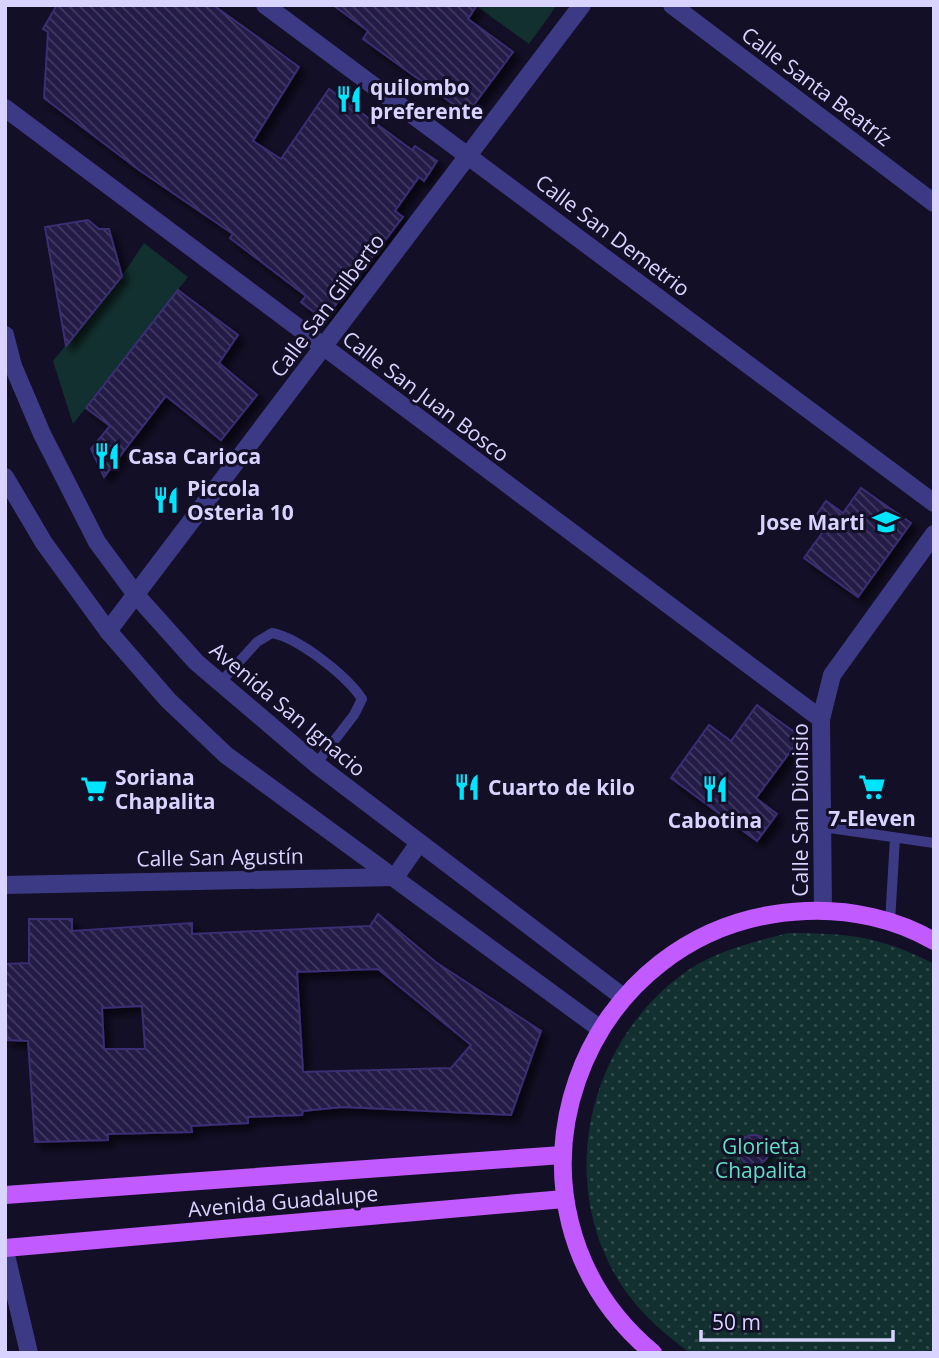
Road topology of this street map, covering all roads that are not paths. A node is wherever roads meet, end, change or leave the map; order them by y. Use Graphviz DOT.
graph roads {
  1 [pos="265,5"];
  2 [pos="582,5"];
  3 [pos="672,5"];
  4 [pos="5,108"];
  5 [pos="468,156"];
  6 [pos="934,203"];
  7 [pos="5,335"];
  8 [pos="323,348"];
  9 [pos="5,477"];
  10 [pos="934,503"];
  11 [pos="934,534"];
  12 [pos="136,595"];
  13 [pos="108,631"];
  14 [pos="220,683"];
  15 [pos="821,719"];
  16 [pos="316,764"];
  17 [pos="823,827"];
  18 [pos="895,838"];
  19 [pos="934,843"];
  20 [pos="419,844"];
  21 [pos="395,877"];
  22 [pos="5,885"];
  23 [pos="823,910"];
  24 [pos="890,922"];
  25 [pos="934,941"];
  26 [pos="623,997"];
  27 [pos="599,1028"];
  28 [pos="562,1155"];
  29 [pos="5,1195"];
  30 [pos="564,1199"];
  31 [pos="5,1249"];
  32 [pos="29,1353"];
  33 [pos="653,1353"];
  1 -- 5 [label="street, Calle San Demetrio"];
  2 -- 5 [label="street, Calle San Gilberto"];
  3 -- 6 [label="street, Calle Santa Beatríz"];
  4 -- 8 [label="street, Calle San Juan Bosco"];
  5 -- 8 [label="street, Calle San Gilberto"];
  5 -- 10 [label="street, Calle San Demetrio"];
  7 -- 12 [label="street, Avenida San Ignacio"];
  8 -- 12 [label="street, Calle San Gilberto"];
  8 -- 15 [label="street, Calle San Juan Bosco"];
  9 -- 13 [label="street"];
  11 -- 15 [label="street, Calle San Dionisio"];
  12 -- 13 [label="street, Calle San Gilberto"];
  12 -- 14 [label="street, Avenida San Ignacio"];
  13 -- 21 [label="street"];
  14 -- 16 [label="street, Avenida San Ignacio"];
  14 -- 16 [label="lane"];
  15 -- 17 [label="street, Calle San Dionisio"];
  16 -- 20 [label="street, Avenida San Ignacio"];
  17 -- 18 [label="lane"];
  17 -- 23 [label="street, Calle San Dionisio"];
  18 -- 19 [label="lane"];
  18 -- 24 [label="lane"];
  20 -- 21 [label="street"];
  20 -- 26 [label="street, Avenida San Ignacio"];
  21 -- 22 [label="street, Calle San Agustín"];
  21 -- 27 [label="street"];
  23 -- 24 [label="main road"];
  23 -- 26 [label="main road"];
  24 -- 25 [label="main road"];
  26 -- 27 [label="main road"];
  27 -- 28 [label="main road"];
  28 -- 29 [label="main road, Avenida Guadalupe"];
  28 -- 30 [label="main road"];
  30 -- 31 [label="main road, Avenida Guadalupe"];
  30 -- 33 [label="main road"];
  31 -- 32 [label="street"];
}
